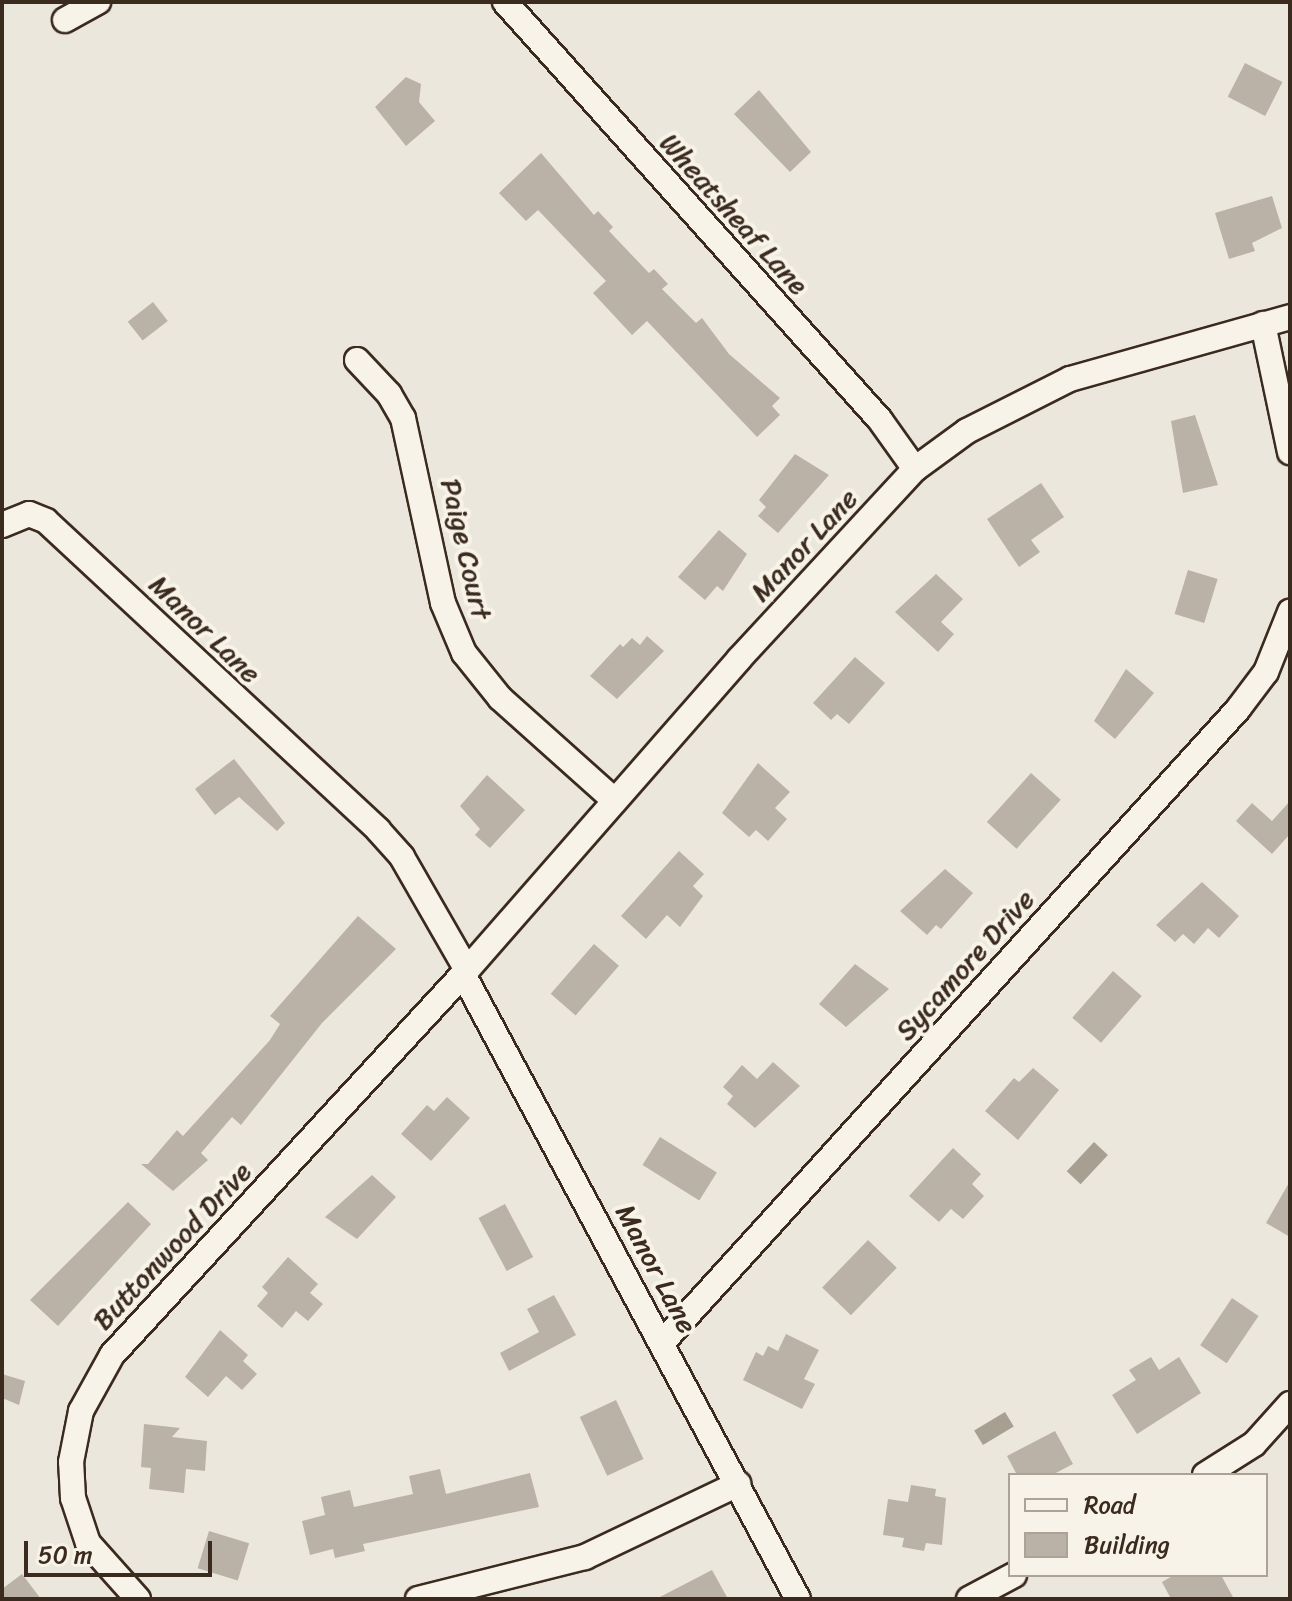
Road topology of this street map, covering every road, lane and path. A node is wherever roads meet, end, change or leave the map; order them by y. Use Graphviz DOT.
graph roads {
  1 [pos="98,2"];
  2 [pos="505,2"];
  3 [pos="65,20"];
  4 [pos="1290,317"];
  5 [pos="1263,324"];
  6 [pos="357,360"];
  7 [pos="1290,452"];
  8 [pos="915,469"];
  9 [pos="2,525"];
  10 [pos="1290,612"];
  11 [pos="614,800"];
  12 [pos="465,972"];
  13 [pos="662,1343"];
  14 [pos="1290,1404"];
  15 [pos="1208,1473"];
  16 [pos="738,1484"];
  17 [pos="1010,1577"];
  18 [pos="138,1599"];
  19 [pos="418,1599"];
  20 [pos="798,1599"];
  21 [pos="969,1599"];
  1 -- 3 [label="street"];
  2 -- 8 [label="street, Wheatsheaf Lane"];
  4 -- 5 [label="street, Manor Lane"];
  5 -- 7 [label="street"];
  5 -- 8 [label="street, Manor Lane"];
  6 -- 11 [label="street, Paige Court"];
  8 -- 11 [label="street, Manor Lane"];
  9 -- 12 [label="street, Manor Lane"];
  10 -- 13 [label="street, Sycamore Drive"];
  11 -- 12 [label="street, Manor Lane"];
  12 -- 13 [label="street, Manor Lane"];
  12 -- 18 [label="street, Buttonwood Drive"];
  13 -- 16 [label="street, Manor Lane"];
  14 -- 15 [label="street"];
  16 -- 19 [label="street"];
  16 -- 20 [label="street, Manor Lane"];
  17 -- 21 [label="street"];
}
